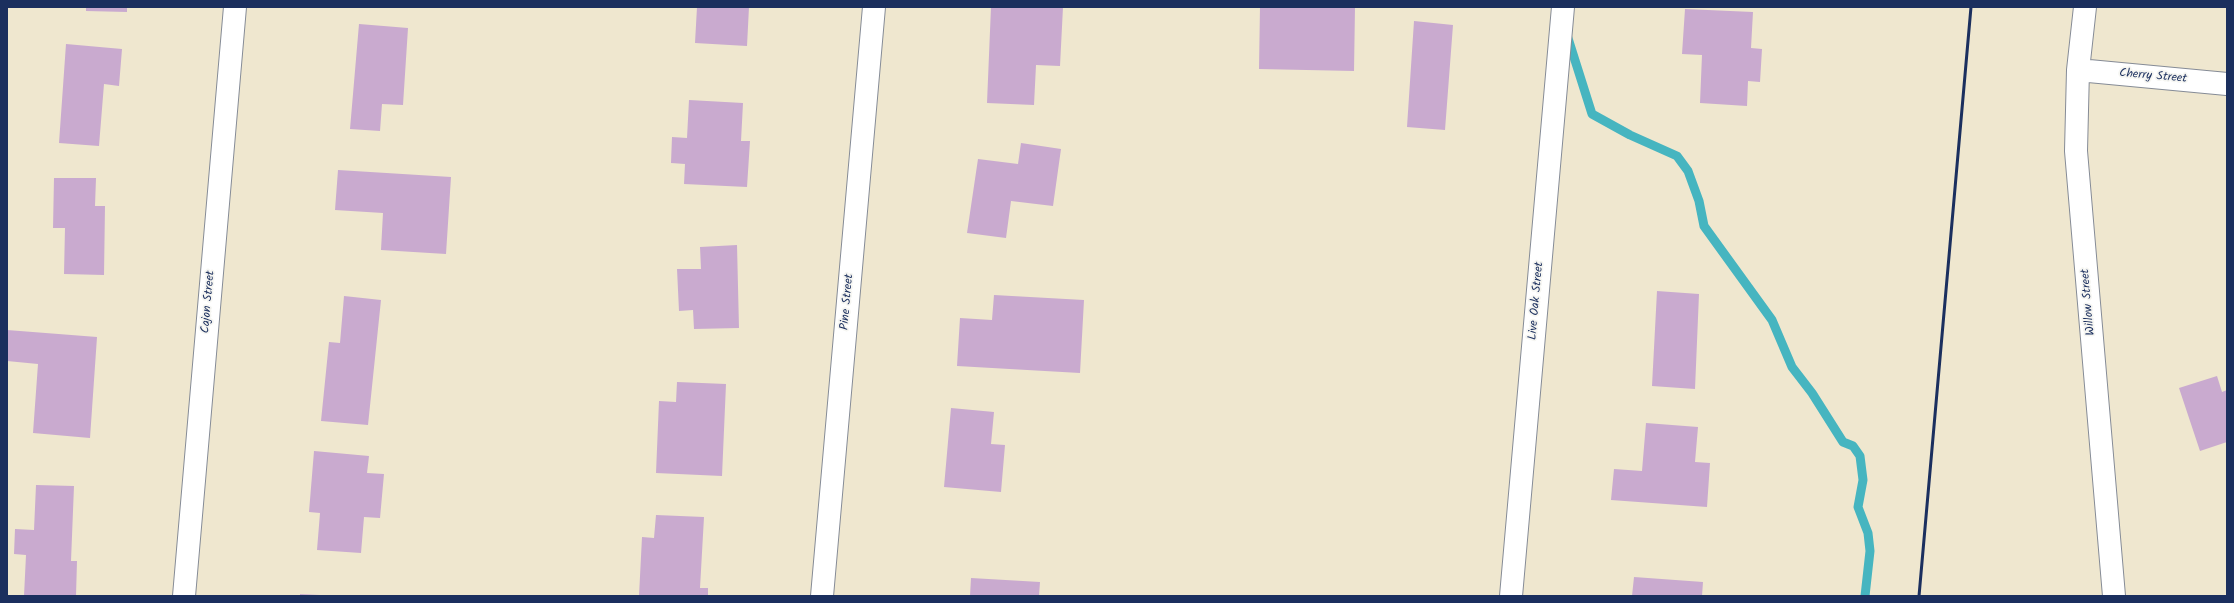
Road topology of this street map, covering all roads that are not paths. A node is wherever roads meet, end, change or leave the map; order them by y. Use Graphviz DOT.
graph roads {
  1 [pos="235,7"];
  2 [pos="874,7"];
  3 [pos="1563,7"];
  4 [pos="2085,7"];
  5 [pos="2078,70"];
  6 [pos="2227,84"];
  7 [pos="184,596"];
  8 [pos="822,596"];
  9 [pos="1511,596"];
  10 [pos="2114,596"];
  1 -- 7 [label="street, Cajon Street"];
  2 -- 8 [label="street, Pine Street"];
  3 -- 9 [label="street, Live Oak Street"];
  4 -- 5 [label="street, Willow Street"];
  5 -- 6 [label="street, Cherry Street"];
  5 -- 10 [label="street, Willow Street"];
}
